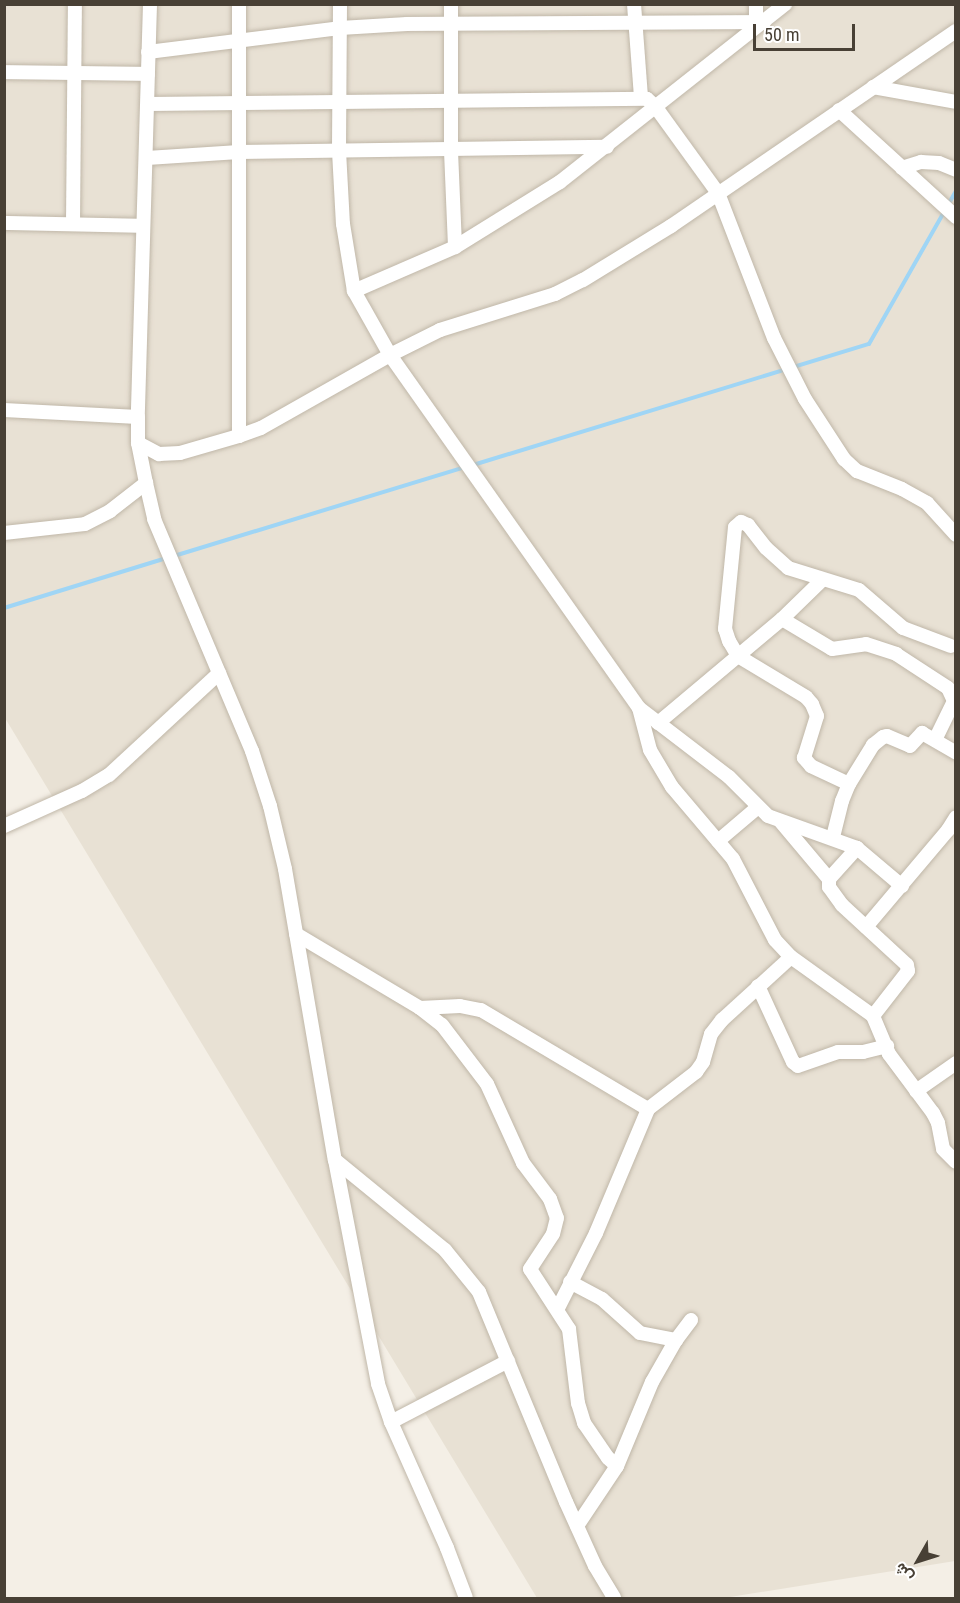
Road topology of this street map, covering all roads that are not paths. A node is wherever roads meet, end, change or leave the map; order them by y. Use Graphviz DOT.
graph roads {
  1 [pos="75,4"];
  2 [pos="150,4"];
  3 [pos="239,4"];
  4 [pos="340,4"];
  5 [pos="452,4"];
  6 [pos="634,4"];
  7 [pos="756,4"];
  8 [pos="785,4"];
  9 [pos="760,22"];
  10 [pos="452,24"];
  11 [pos="637,25"];
  12 [pos="340,28"];
  13 [pos="956,31"];
  14 [pos="239,40"];
  15 [pos="148,52"];
  16 [pos="4,72"];
  17 [pos="76,73"];
  18 [pos="148,74"];
  19 [pos="873,87"];
  20 [pos="641,97"];
  21 [pos="453,99"];
  22 [pos="341,101"];
  23 [pos="956,102"];
  24 [pos="148,104"];
  25 [pos="239,104"];
  26 [pos="655,106"];
  27 [pos="839,111"];
  28 [pos="607,147"];
  29 [pos="339,151"];
  30 [pos="451,151"];
  31 [pos="239,152"];
  32 [pos="147,158"];
  33 [pos="902,168"];
  34 [pos="956,170"];
  35 [pos="718,193"];
  36 [pos="956,217"];
  37 [pos="4,223"];
  38 [pos="73,223"];
  39 [pos="143,226"];
  40 [pos="455,247"];
  41 [pos="354,291"];
  42 [pos="390,354"];
  43 [pos="4,410"];
  44 [pos="138,417"];
  45 [pos="239,436"];
  46 [pos="138,443"];
  47 [pos="146,483"];
  48 [pos="4,533"];
  49 [pos="956,535"];
  50 [pos="822,580"];
  51 [pos="782,619"];
  52 [pos="951,646"];
  53 [pos="738,656"];
  54 [pos="219,673"];
  55 [pos="639,708"];
  56 [pos="658,723"];
  57 [pos="935,740"];
  58 [pos="956,753"];
  59 [pos="849,784"];
  60 [pos="758,807"];
  61 [pos="956,817"];
  62 [pos="781,822"];
  63 [pos="4,826"];
  64 [pos="833,837"];
  65 [pos="718,841"];
  66 [pos="857,848"];
  67 [pos="829,879"];
  68 [pos="902,886"];
  69 [pos="866,927"];
  70 [pos="296,934"];
  71 [pos="791,957"];
  72 [pos="758,987"];
  73 [pos="420,1008"];
  74 [pos="873,1016"];
  75 [pos="887,1046"];
  76 [pos="956,1064"];
  77 [pos="916,1091"];
  78 [pos="648,1109"];
  79 [pos="335,1160"];
  80 [pos="956,1162"];
  81 [pos="570,1282"];
  82 [pos="558,1308"];
  83 [pos="691,1320"];
  84 [pos="676,1340"];
  85 [pos="508,1361"];
  86 [pos="391,1422"];
  87 [pos="617,1466"];
  88 [pos="577,1526"];
  89 [pos="466,1599"];
  90 [pos="614,1599"];
  1 -- 17 [label="street"];
  2 -- 15 [label="street"];
  3 -- 14 [label="street"];
  4 -- 12 [label="street"];
  5 -- 10 [label="street"];
  6 -- 11 [label="street"];
  7 -- 9 [label="street"];
  8 -- 9 [label="street"];
  9 -- 11 [label="street"];
  9 -- 26 [label="street"];
  10 -- 11 [label="street"];
  10 -- 12 [label="street"];
  10 -- 21 [label="street"];
  11 -- 20 [label="street"];
  12 -- 14 [label="street"];
  12 -- 22 [label="street"];
  13 -- 19 [label="street"];
  14 -- 15 [label="street"];
  14 -- 25 [label="street"];
  15 -- 18 [label="street"];
  16 -- 17 [label="street"];
  17 -- 18 [label="street"];
  17 -- 38 [label="street"];
  18 -- 24 [label="street"];
  19 -- 23 [label="street"];
  19 -- 27 [label="street"];
  20 -- 21 [label="street"];
  20 -- 26 [label="street"];
  21 -- 22 [label="street"];
  21 -- 30 [label="street"];
  22 -- 25 [label="street"];
  22 -- 29 [label="street"];
  24 -- 25 [label="street"];
  24 -- 32 [label="street"];
  25 -- 31 [label="street"];
  26 -- 28 [label="street"];
  26 -- 35 [label="street"];
  27 -- 33 [label="street"];
  27 -- 35 [label="street"];
  28 -- 30 [label="street"];
  28 -- 40 [label="street"];
  29 -- 30 [label="street"];
  29 -- 31 [label="street"];
  29 -- 41 [label="street"];
  30 -- 40 [label="street"];
  31 -- 32 [label="street"];
  31 -- 45 [label="street"];
  32 -- 39 [label="street"];
  33 -- 34 [label="street"];
  33 -- 36 [label="street"];
  35 -- 42 [label="street"];
  35 -- 49 [label="street"];
  37 -- 38 [label="street"];
  38 -- 39 [label="street"];
  39 -- 44 [label="street"];
  40 -- 41 [label="street"];
  41 -- 42 [label="street"];
  42 -- 45 [label="street"];
  42 -- 55 [label="street"];
  43 -- 44 [label="street"];
  44 -- 46 [label="street"];
  45 -- 46 [label="street"];
  46 -- 47 [label="street"];
  47 -- 48 [label="street"];
  47 -- 54 [label="street"];
  50 -- 51 [label="street"];
  50 -- 52 [label="street"];
  50 -- 53 [label="street"];
  51 -- 53 [label="street"];
  51 -- 57 [label="street"];
  53 -- 56 [label="street"];
  53 -- 59 [label="street"];
  54 -- 63 [label="street"];
  54 -- 70 [label="street"];
  55 -- 56 [label="street"];
  55 -- 65 [label="street"];
  56 -- 60 [label="street"];
  57 -- 58 [label="street"];
  57 -- 59 [label="street"];
  59 -- 64 [label="street"];
  60 -- 62 [label="street"];
  60 -- 65 [label="street"];
  61 -- 68 [label="street"];
  62 -- 64 [label="street"];
  62 -- 67 [label="street"];
  64 -- 66 [label="street"];
  65 -- 71 [label="street"];
  66 -- 67 [label="street"];
  66 -- 68 [label="street"];
  67 -- 69 [label="street"];
  68 -- 69 [label="street"];
  69 -- 74 [label="street"];
  70 -- 73 [label="street"];
  70 -- 79 [label="street"];
  71 -- 72 [label="street"];
  71 -- 74 [label="street"];
  72 -- 75 [label="street"];
  72 -- 78 [label="street"];
  73 -- 78 [label="street"];
  73 -- 82 [label="street"];
  74 -- 75 [label="street"];
  75 -- 77 [label="street"];
  76 -- 77 [label="street"];
  77 -- 80 [label="street"];
  78 -- 81 [label="street"];
  79 -- 85 [label="street"];
  79 -- 86 [label="street"];
  81 -- 82 [label="street"];
  81 -- 84 [label="street"];
  82 -- 87 [label="street"];
  83 -- 84 [label="street"];
  84 -- 87 [label="street"];
  85 -- 86 [label="street"];
  85 -- 88 [label="street"];
  86 -- 89 [label="street"];
  87 -- 88 [label="street"];
  88 -- 90 [label="street"];
}
